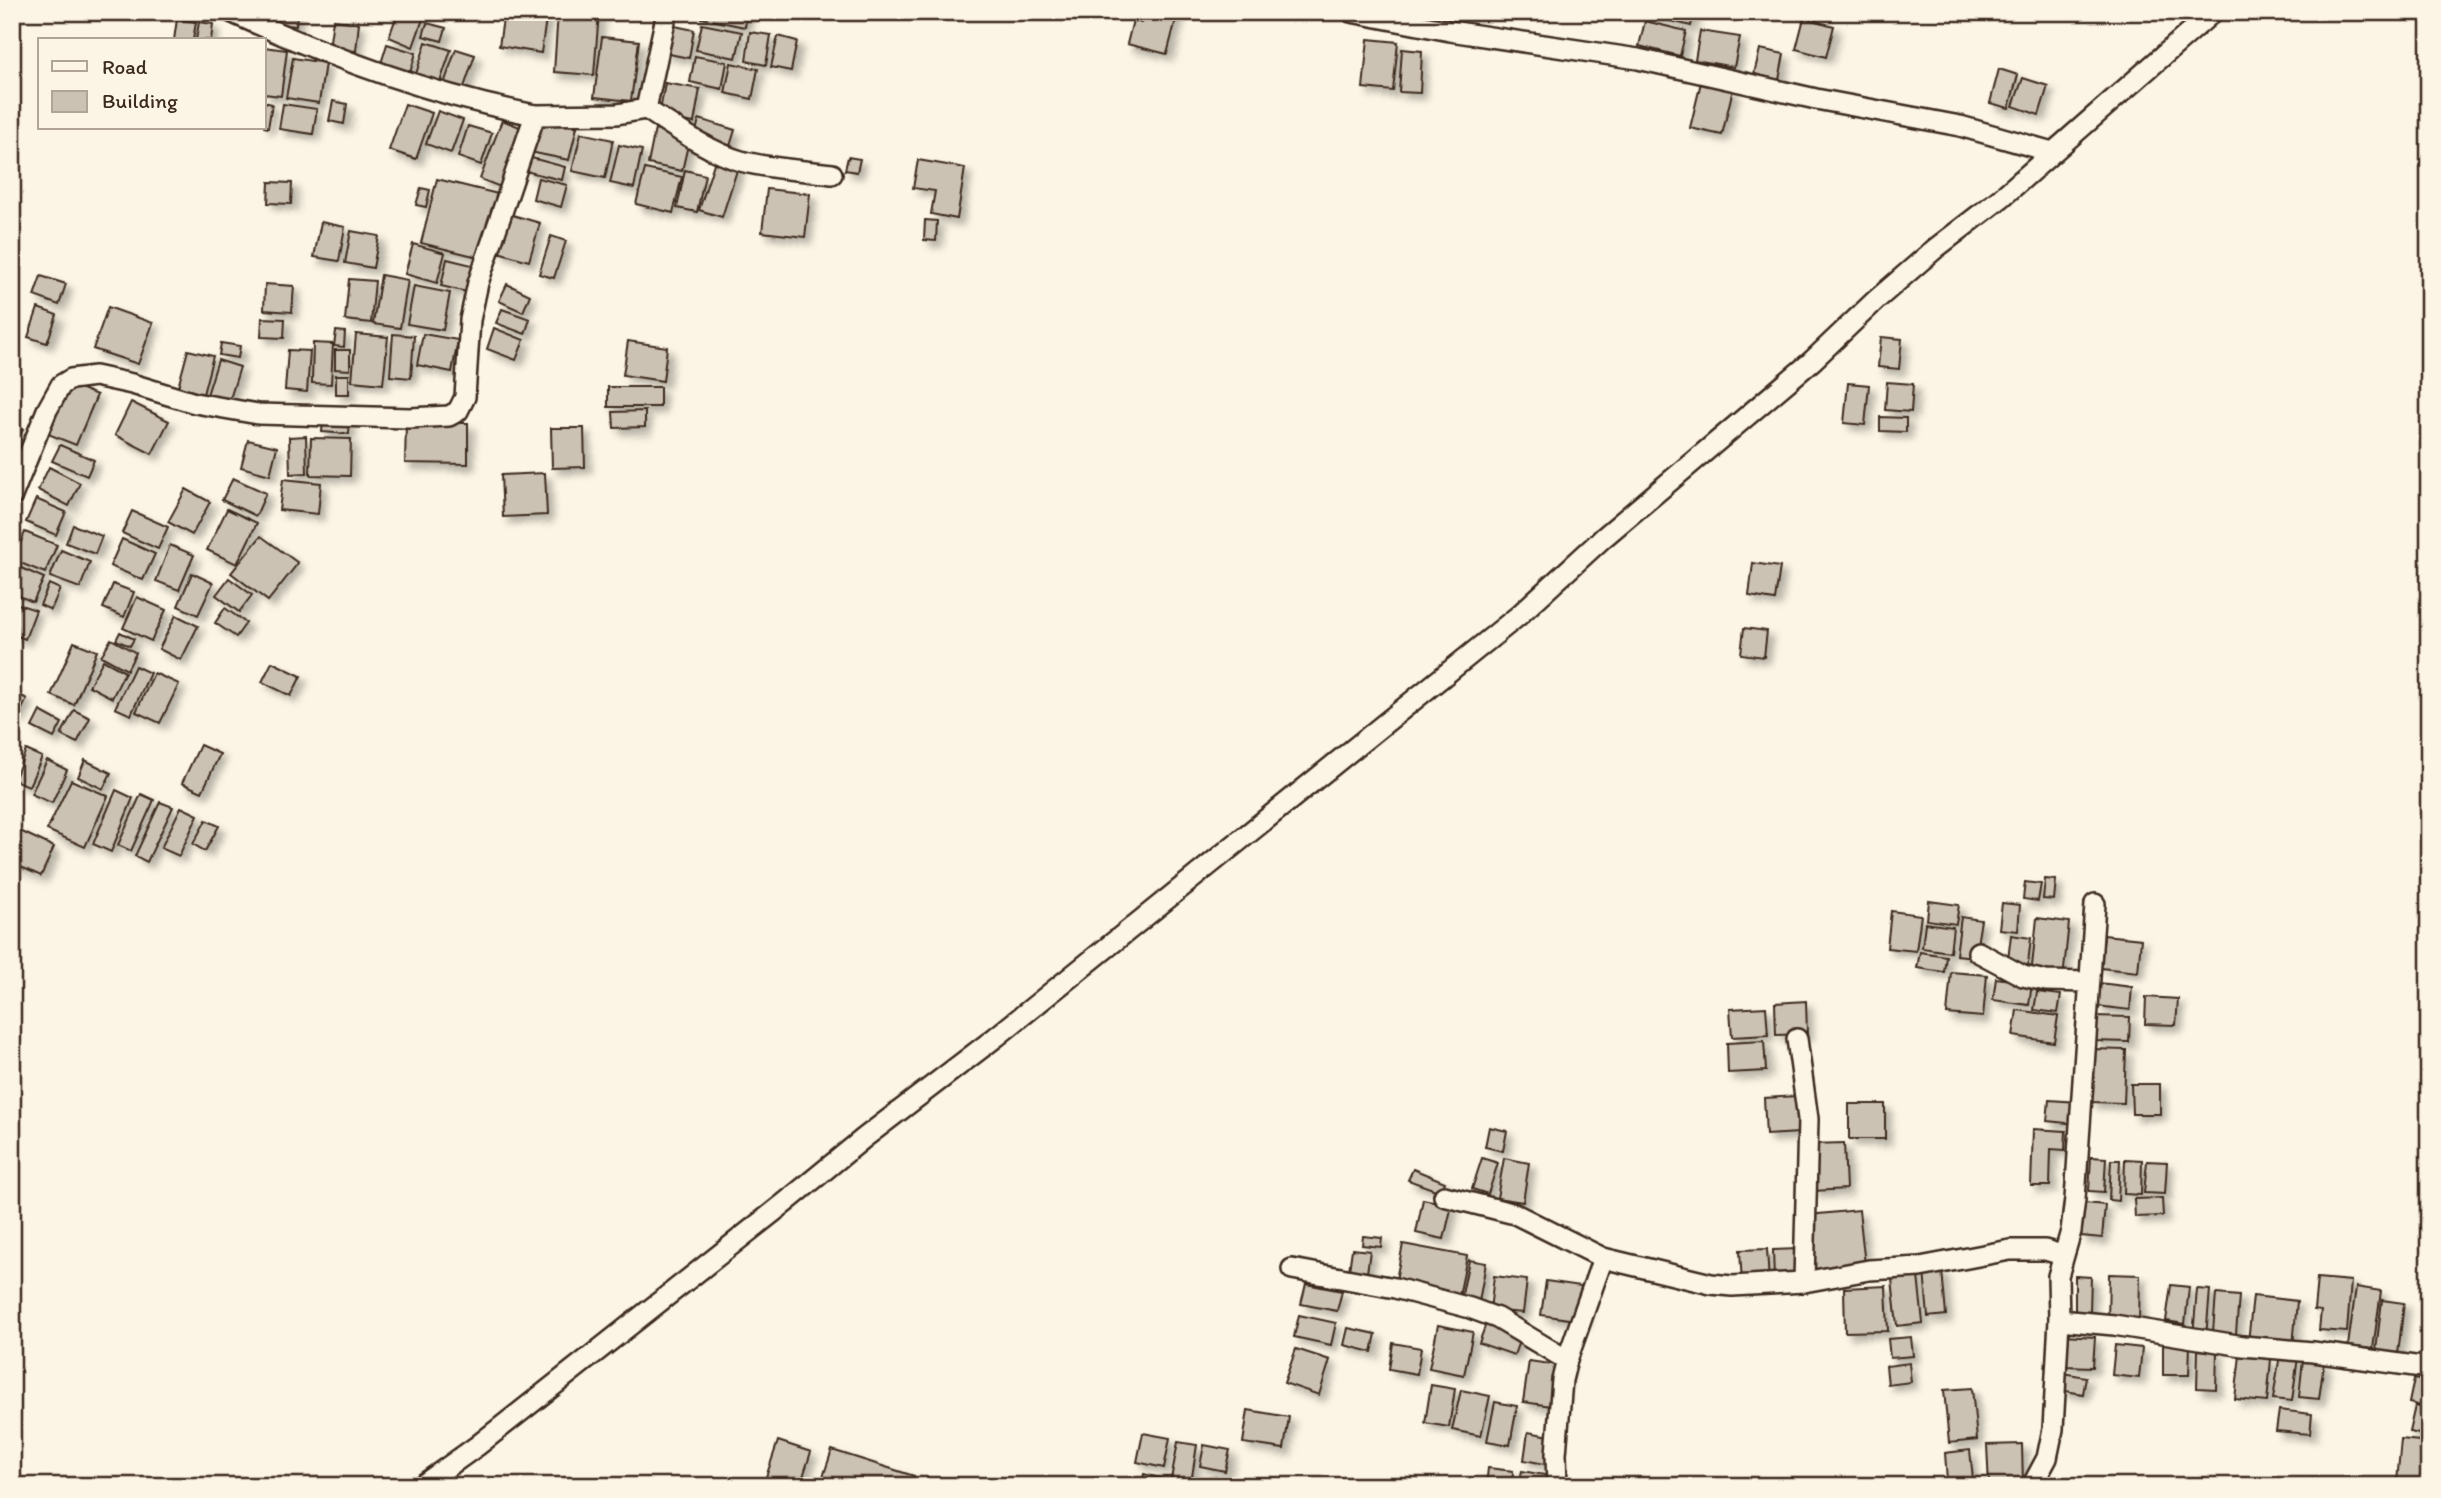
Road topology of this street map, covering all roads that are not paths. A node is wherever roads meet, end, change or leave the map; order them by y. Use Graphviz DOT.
graph roads {
  1 [pos="231,12"];
  2 [pos="667,12"];
  3 [pos="1351,12"];
  4 [pos="2214,12"];
  5 [pos="646,109"];
  6 [pos="535,115"];
  7 [pos="2052,152"];
  8 [pos="832,174"];
  9 [pos="12,496"];
  10 [pos="2095,904"];
  11 [pos="1978,952"];
  12 [pos="2088,982"];
  13 [pos="1797,1038"];
  14 [pos="1444,1196"];
  15 [pos="2062,1255"];
  16 [pos="1603,1258"];
  17 [pos="1292,1269"];
  18 [pos="1804,1282"];
  19 [pos="2059,1320"];
  20 [pos="1567,1360"];
  21 [pos="2429,1368"];
  22 [pos="421,1486"];
  23 [pos="1557,1486"];
  24 [pos="2032,1486"];
  1 -- 6 [label="street"];
  2 -- 5 [label="street"];
  3 -- 7 [label="street"];
  4 -- 7 [label="street"];
  5 -- 6 [label="street"];
  5 -- 8 [label="street"];
  6 -- 9 [label="street"];
  7 -- 22 [label="street"];
  10 -- 12 [label="street"];
  11 -- 12 [label="street"];
  12 -- 15 [label="street"];
  13 -- 18 [label="street"];
  14 -- 16 [label="street"];
  15 -- 18 [label="street"];
  15 -- 19 [label="street"];
  16 -- 18 [label="street"];
  16 -- 20 [label="street"];
  17 -- 20 [label="street"];
  19 -- 21 [label="street"];
  19 -- 24 [label="street"];
  20 -- 23 [label="street"];
}
